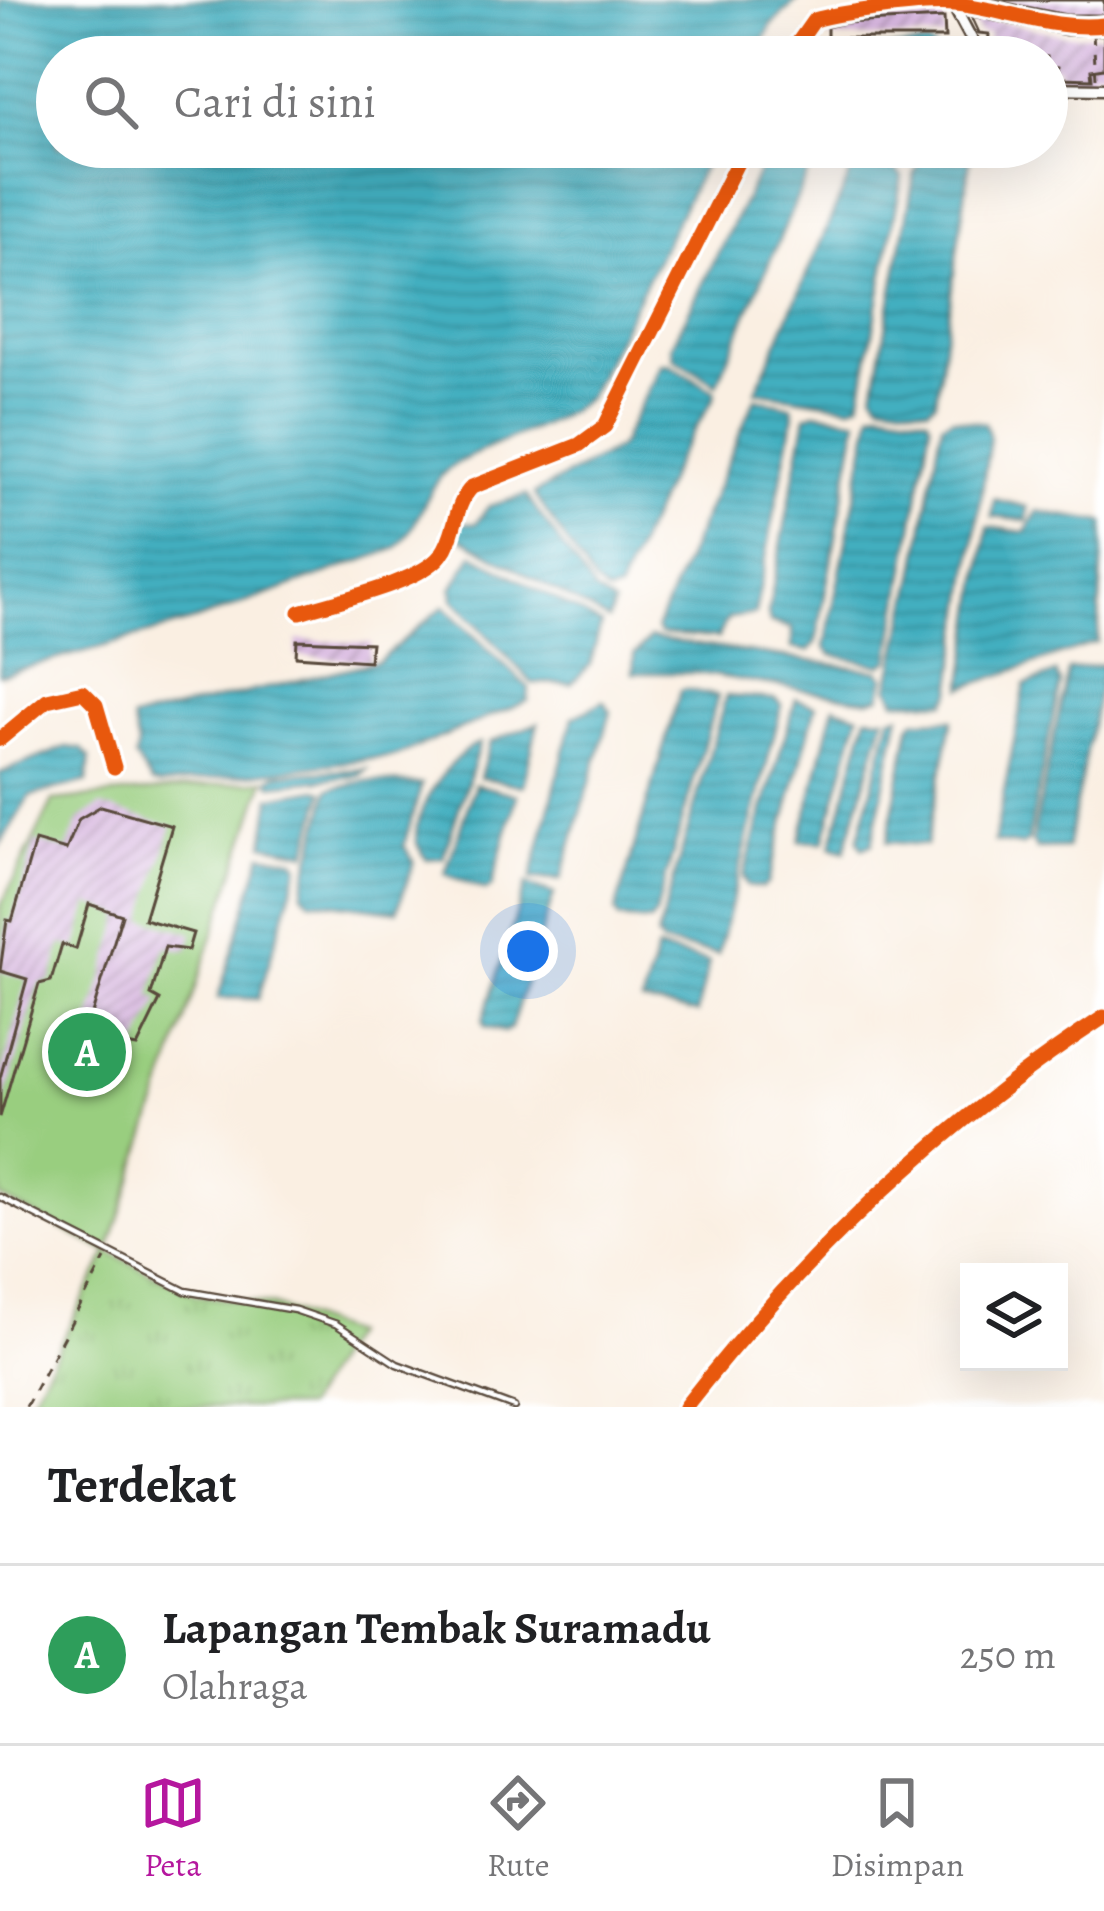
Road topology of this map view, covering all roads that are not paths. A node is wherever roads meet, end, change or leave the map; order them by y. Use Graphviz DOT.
graph roads {
  1 [pos="952,3"];
  2 [pos="1098,26"];
  3 [pos="801,36"];
  4 [pos="970,36"];
  5 [pos="1068,88"];
  6 [pos="1100,89"];
  7 [pos="734,168"];
  8 [pos="300,612"];
  9 [pos="0,739"];
  10 [pos="114,766"];
  11 [pos="1104,1017"];
  12 [pos="0,1197"];
  13 [pos="514,1407"];
  14 [pos="685,1407"];
  1 -- 2 [label="street"];
  1 -- 3 [label="street"];
  1 -- 4 [label="street"];
  5 -- 6 [label="street"];
  7 -- 8 [label="street"];
  9 -- 10 [label="street"];
  11 -- 14 [label="street"];
  12 -- 13 [label="lane"];
}
